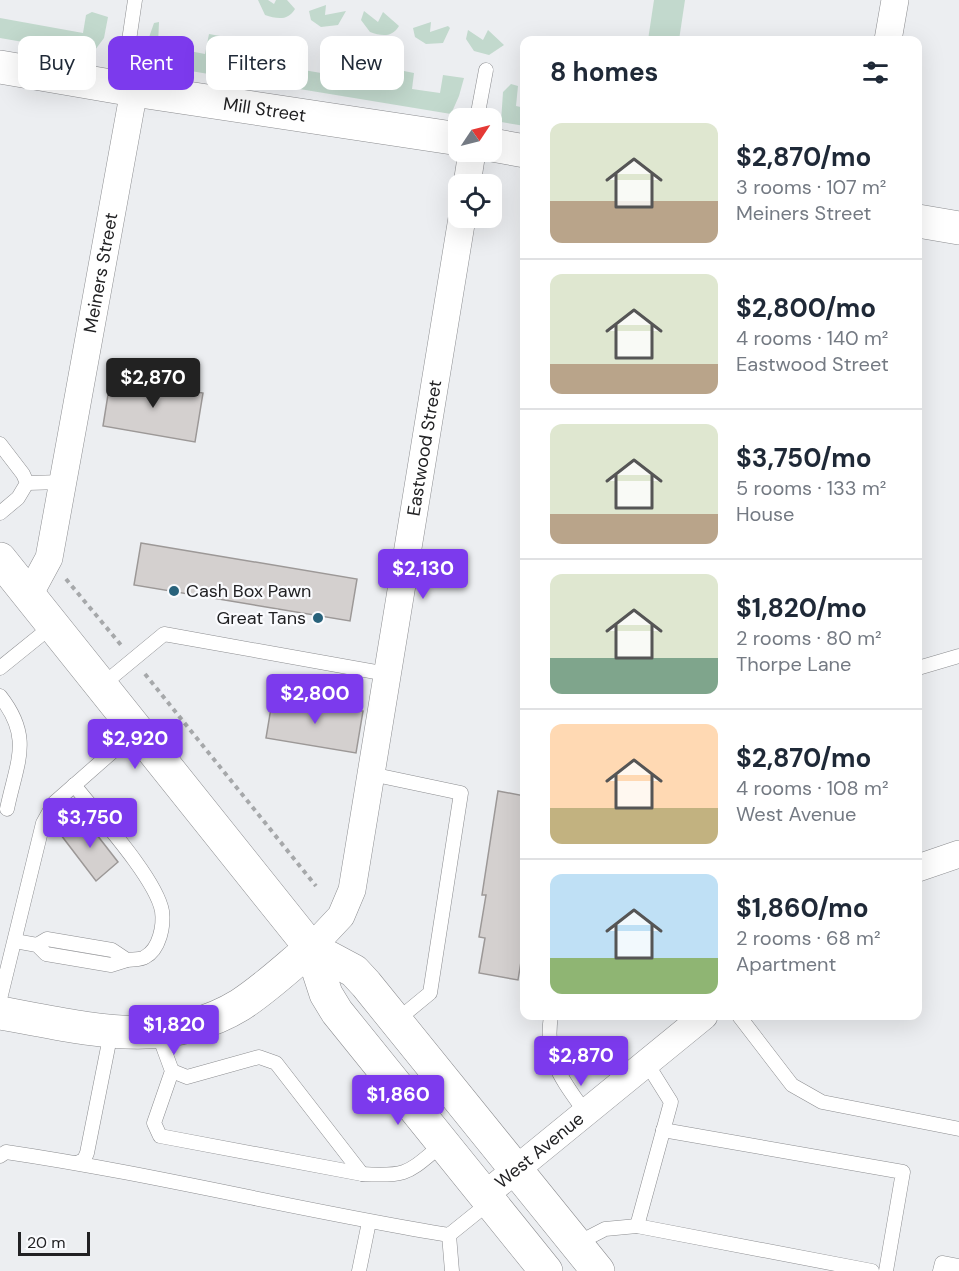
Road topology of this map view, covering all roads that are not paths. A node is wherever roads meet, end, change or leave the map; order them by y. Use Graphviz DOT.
graph roads {
  1 [pos="135,0"];
  2 [pos="895,0"];
  3 [pos="132,36"];
  4 [pos="889,36"];
  5 [pos="0,67"];
  6 [pos="486,70"];
  7 [pos="108,86"];
  8 [pos="128,90"];
  9 [pos="134,90"];
  10 [pos="479,108"];
  11 [pos="448,138"];
  12 [pos="502,147"];
  13 [pos="520,150"];
  14 [pos="922,222"];
  15 [pos="460,228"];
  16 [pos="959,228"];
  17 [pos="0,444"];
  18 [pos="63,482"];
  19 [pos="27,483"];
  20 [pos="0,513"];
  21 [pos="0,559"];
  22 [pos="29,595"];
  23 [pos="52,626"];
  24 [pos="958,660"];
  25 [pos="922,667"];
  26 [pos="0,668"];
  27 [pos="387,674"];
  28 [pos="101,686"];
  29 [pos="0,696"];
  30 [pos="136,731"];
  31 [pos="371,774"];
  32 [pos="74,785"];
  33 [pos="7,809"];
  34 [pos="959,854"];
  35 [pos="922,867"];
  36 [pos="15,941"];
  37 [pos="311,948"];
  38 [pos="0,999"];
  39 [pos="0,1013"];
  40 [pos="551,1020"];
  41 [pos="699,1020"];
  42 [pos="742,1020"];
  43 [pos="396,1021"];
  44 [pos="111,1032"];
  45 [pos="158,1034"];
  46 [pos="646,1062"];
  47 [pos="172,1071"];
  48 [pos="585,1112"];
  49 [pos="959,1129"];
  50 [pos="663,1130"];
  51 [pos="444,1143"];
  52 [pos="0,1156"];
  53 [pos="77,1163"];
  54 [pos="516,1170"];
  55 [pos="362,1174"];
  56 [pos="489,1198"];
  57 [pos="369,1222"];
  58 [pos="638,1226"];
  59 [pos="449,1235"];
  60 [pos="554,1265"];
  61 [pos="959,1266"];
  62 [pos="359,1271"];
  63 [pos="452,1271"];
  64 [pos="598,1271"];
  65 [pos="872,1271"];
  66 [pos="886,1271"];
  67 [pos="940,1271"];
  1 -- 3 [label="lane"];
  2 -- 4 [label="street"];
  5 -- 7 [label="main road, Mill Street"];
  6 -- 10 [label="lane"];
  8 -- 18 [label="street, Meiners Street"];
  9 -- 11 [label="main road, Mill Street"];
  12 -- 13 [label="main road"];
  14 -- 16 [label="main road"];
  15 -- 27 [label="street, Eastwood Street"];
  17 -- 19 [label="lane"];
  18 -- 19 [label="lane"];
  18 -- 22 [label="street, Meiners Street"];
  19 -- 20 [label="lane"];
  21 -- 22 [label="main road"];
  22 -- 23 [label="main road"];
  23 -- 26 [label="lane"];
  23 -- 28 [label="main road"];
  24 -- 25 [label="lane"];
  27 -- 28 [label="lane"];
  27 -- 31 [label="street, Eastwood Street"];
  28 -- 30 [label="main road"];
  29 -- 33 [label="lane"];
  30 -- 32 [label="lane"];
  30 -- 37 [label="main road"];
  31 -- 37 [label="street, Eastwood Street"];
  31 -- 43 [label="lane"];
  32 -- 36 [label="lane"];
  32 -- 36 [label="lane"];
  34 -- 35 [label="street"];
  36 -- 38 [label="lane"];
  37 -- 43 [label="main road"];
  37 -- 45 [label="main road"];
  37 -- 51 [label="main road"];
  39 -- 44 [label="main road"];
  40 -- 48 [label="lane"];
  41 -- 46 [label="street, West Avenue"];
  42 -- 49 [label="lane"];
  43 -- 54 [label="main road"];
  44 -- 45 [label="main road"];
  44 -- 53 [label="lane"];
  45 -- 47 [label="lane"];
  46 -- 48 [label="street, West Avenue"];
  46 -- 50 [label="lane"];
  47 -- 55 [label="lane"];
  47 -- 55 [label="lane"];
  48 -- 54 [label="street, West Avenue"];
  50 -- 58 [label="lane"];
  50 -- 66 [label="lane"];
  51 -- 55 [label="lane"];
  51 -- 56 [label="main road"];
  52 -- 53 [label="lane"];
  53 -- 57 [label="lane"];
  54 -- 56 [label="street, West Avenue"];
  54 -- 60 [label="main road"];
  56 -- 59 [label="lane"];
  56 -- 60 [label="main road"];
  57 -- 59 [label="lane"];
  57 -- 62 [label="lane"];
  58 -- 60 [label="lane"];
  58 -- 65 [label="lane"];
  59 -- 63 [label="lane"];
  60 -- 64 [label="main road"];
  61 -- 67 [label="lane"];
}
